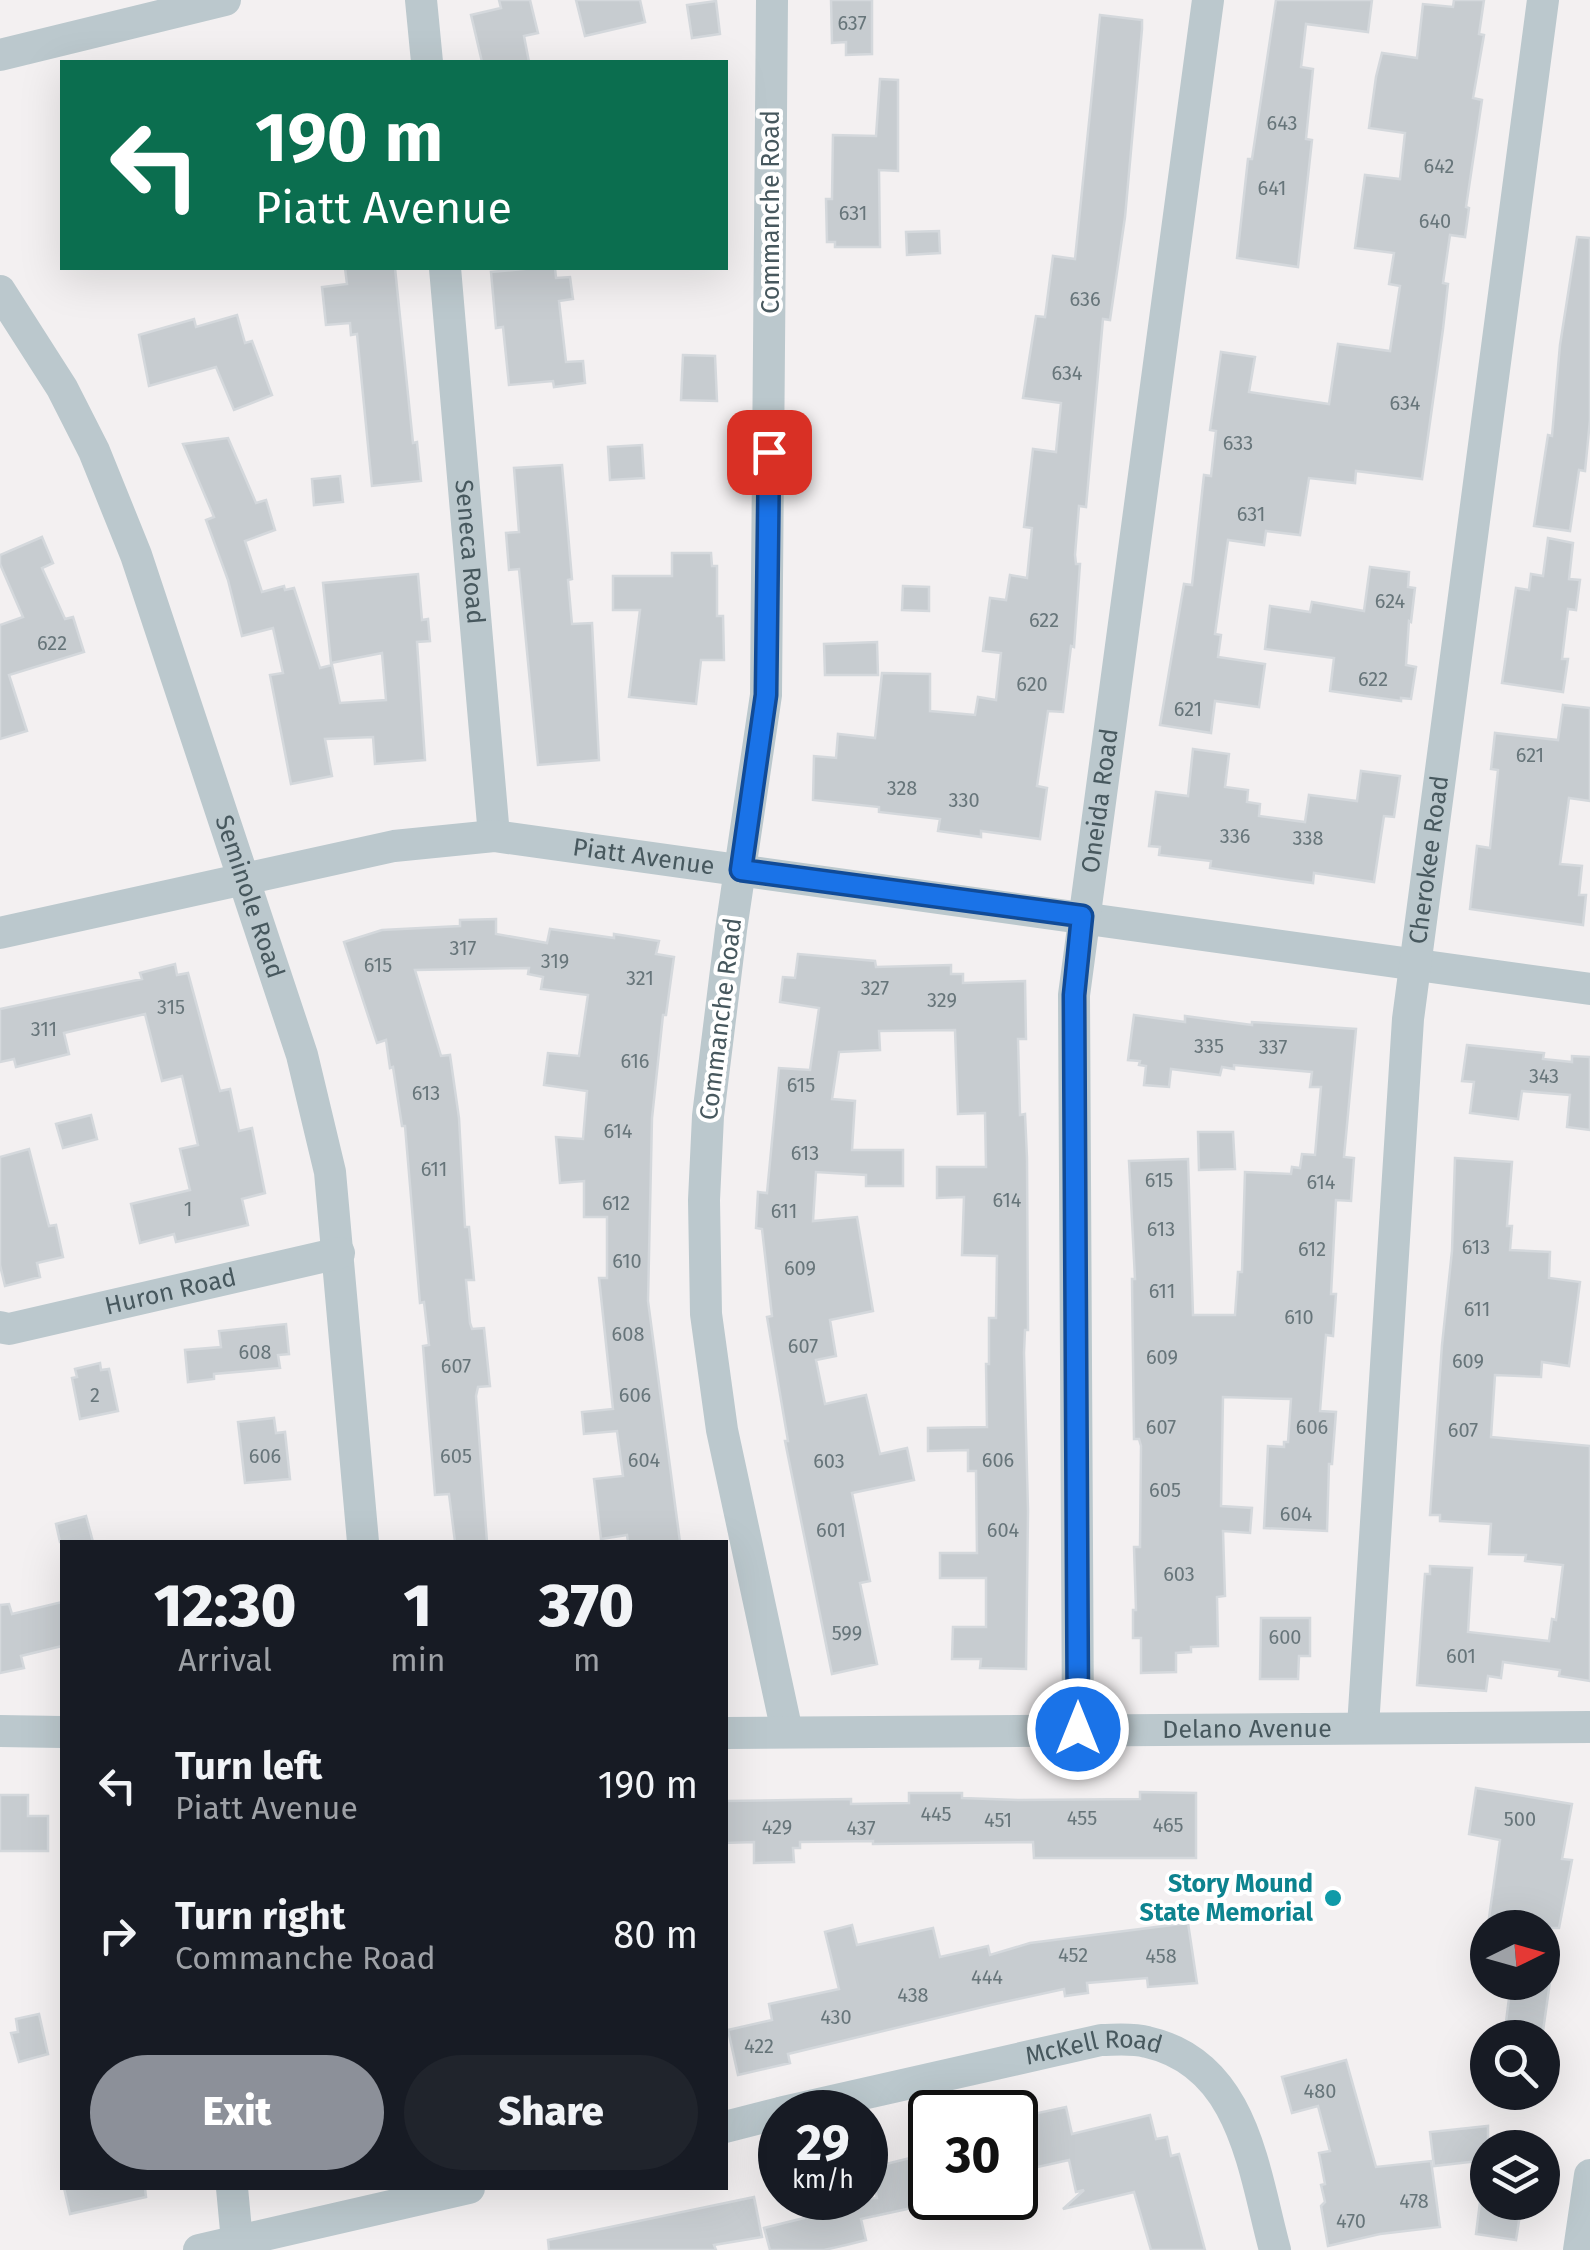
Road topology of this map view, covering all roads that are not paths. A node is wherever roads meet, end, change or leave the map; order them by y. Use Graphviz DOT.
graph roads {
  1 [pos="225,0"];
  2 [pos="421,0"];
  3 [pos="772,0"];
  4 [pos="1208,0"];
  5 [pos="1543,0"];
  6 [pos="0,55"];
  7 [pos="427,60"];
  8 [pos="444,270"];
  9 [pos="0,291"];
  10 [pos="494,836"];
  11 [pos="741,870"];
  12 [pos="244,879"];
  13 [pos="1082,916"];
  14 [pos="0,934"];
  15 [pos="1414,964"];
  16 [pos="1590,989"];
  17 [pos="339,1253"];
  18 [pos="0,1327"];
  19 [pos="363,1540"];
  20 [pos="1362,1727"];
  21 [pos="1590,1727"];
  22 [pos="1078,1729"];
  23 [pos="0,1731"];
  24 [pos="60,1732"];
  25 [pos="787,1732"];
  26 [pos="728,1733"];
  27 [pos="882,2090"];
  28 [pos="758,2119"];
  29 [pos="728,2126"];
  30 [pos="1590,2175"];
  31 [pos="232,2190"];
  32 [pos="460,2190"];
  33 [pos="237,2241"];
  34 [pos="1583,2247"];
  35 [pos="199,2250"];
  36 [pos="1275,2250"];
  1 -- 6 [label="street"];
  2 -- 7 [label="street"];
  3 -- 11 [label="street, Commanche Road"];
  4 -- 13 [label="street, Oneida Road"];
  5 -- 15 [label="street, Cherokee Road"];
  8 -- 10 [label="street, Seneca Road"];
  9 -- 12 [label="street, Seminole Road"];
  10 -- 11 [label="street, Piatt Avenue"];
  10 -- 12 [label="street, Piatt Avenue"];
  11 -- 13 [label="street, Piatt Avenue"];
  11 -- 25 [label="street, Commanche Road"];
  12 -- 14 [label="street, Piatt Avenue"];
  12 -- 17 [label="street, Seminole Road"];
  13 -- 15 [label="street, Piatt Avenue"];
  13 -- 22 [label="street, Oneida Road"];
  15 -- 16 [label="street, Piatt Avenue"];
  15 -- 20 [label="street, Cherokee Road"];
  17 -- 18 [label="street, Huron Road"];
  17 -- 19 [label="street, Seminole Road"];
  20 -- 21 [label="street, Delano Avenue"];
  20 -- 22 [label="street, Delano Avenue"];
  22 -- 25 [label="street, Delano Avenue"];
  23 -- 24 [label="street"];
  25 -- 26 [label="street, Delano Avenue"];
  27 -- 36 [label="street, McKell Road"];
  28 -- 29 [label="street, McKell Road"];
  30 -- 34 [label="street"];
  31 -- 33 [label="street"];
  32 -- 33 [label="street"];
  33 -- 35 [label="street"];
}
